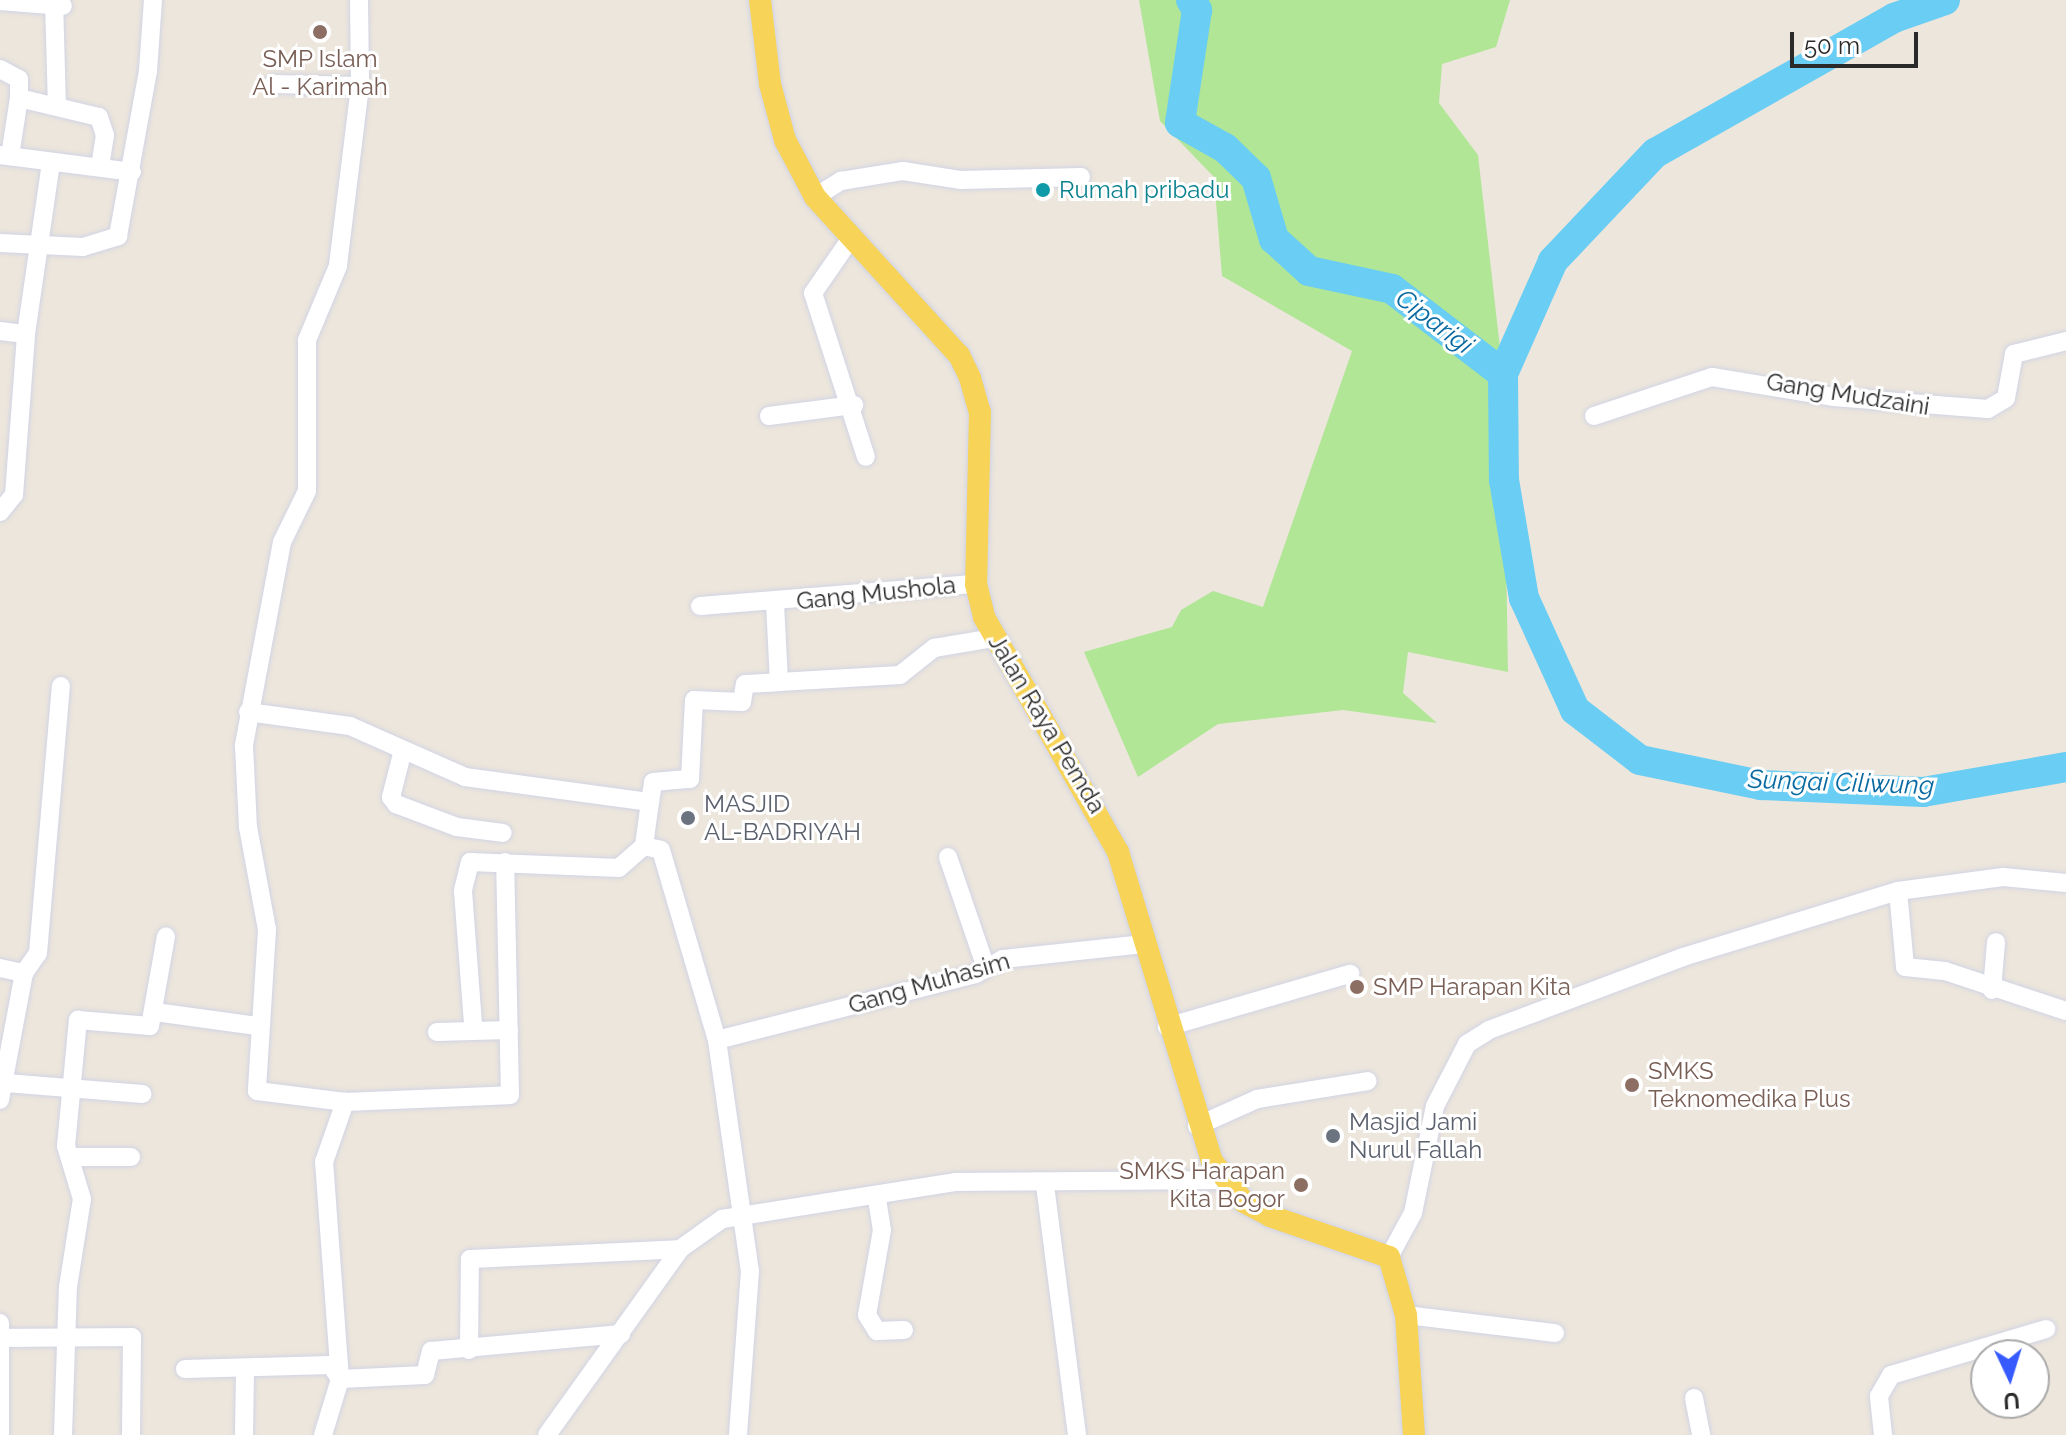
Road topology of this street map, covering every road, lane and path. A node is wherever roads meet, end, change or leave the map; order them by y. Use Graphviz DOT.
graph roads {
  1 [pos="153,0"];
  2 [pos="359,0"];
  3 [pos="760,0"];
  4 [pos="0,1"];
  5 [pos="59,7"];
  6 [pos="0,69"];
  7 [pos="273,84"];
  8 [pos="360,86"];
  9 [pos="19,98"];
  10 [pos="57,105"];
  11 [pos="5,156"];
  12 [pos="51,162"];
  13 [pos="100,167"];
  14 [pos="132,172"];
  15 [pos="1081,177"];
  16 [pos="815,197"];
  17 [pos="849,241"];
  18 [pos="0,243"];
  19 [pos="37,247"];
  20 [pos="0,331"];
  21 [pos="26,334"];
  22 [pos="2066,341"];
  23 [pos="854,405"];
  24 [pos="769,416"];
  25 [pos="1594,416"];
  26 [pos="0,419"];
  27 [pos="19,421"];
  28 [pos="866,457"];
  29 [pos="0,512"];
  30 [pos="976,584"];
  31 [pos="775,603"];
  32 [pos="700,606"];
  33 [pos="996,642"];
  34 [pos="970,651"];
  35 [pos="779,682"];
  36 [pos="61,686"];
  37 [pos="248,712"];
  38 [pos="403,750"];
  39 [pos="650,802"];
  40 [pos="503,833"];
  41 [pos="644,846"];
  42 [pos="948,857"];
  43 [pos="505,862"];
  44 [pos="2066,883"];
  45 [pos="1898,891"];
  46 [pos="166,936"];
  47 [pos="1996,942"];
  48 [pos="1144,944"];
  49 [pos="0,968"];
  50 [pos="986,968"];
  51 [pos="24,973"];
  52 [pos="1350,974"];
  53 [pos="1992,990"];
  54 [pos="2066,1011"];
  55 [pos="155,1012"];
  56 [pos="473,1025"];
  57 [pos="257,1026"];
  58 [pos="1167,1027"];
  59 [pos="509,1030"];
  60 [pos="437,1032"];
  61 [pos="717,1040"];
  62 [pos="5,1043"];
  63 [pos="1368,1081"];
  64 [pos="70,1088"];
  65 [pos="3,1091"];
  66 [pos="143,1094"];
  67 [pos="345,1102"];
  68 [pos="1197,1126"];
  69 [pos="70,1157"];
  70 [pos="131,1157"];
  71 [pos="1222,1180"];
  72 [pos="1045,1185"];
  73 [pos="877,1199"];
  74 [pos="744,1213"];
  75 [pos="680,1249"];
  76 [pos="1389,1257"];
  77 [pos="1406,1315"];
  78 [pos="2046,1329"];
  79 [pos="1,1330"];
  80 [pos="904,1330"];
  81 [pos="1555,1333"];
  82 [pos="621,1334"];
  83 [pos="65,1337"];
  84 [pos="469,1350"];
  85 [pos="245,1368"];
  86 [pos="185,1369"];
  87 [pos="340,1379"];
  88 [pos="1694,1398"];
  89 [pos="0,1435"];
  90 [pos="63,1435"];
  91 [pos="131,1435"];
  92 [pos="244,1435"];
  93 [pos="323,1435"];
  94 [pos="547,1435"];
  95 [pos="738,1435"];
  96 [pos="1077,1435"];
  97 [pos="1414,1435"];
  98 [pos="1701,1435"];
  99 [pos="1883,1435"];
  1 -- 14 [label="street"];
  2 -- 8 [label="street"];
  3 -- 16 [label="main road, Jalan Raya Pemda"];
  4 -- 5 [label="street"];
  5 -- 10 [label="street"];
  6 -- 9 [label="street"];
  7 -- 8 [label="street"];
  8 -- 37 [label="street"];
  9 -- 10 [label="street"];
  9 -- 11 [label="street"];
  10 -- 13 [label="street"];
  11 -- 12 [label="street"];
  12 -- 13 [label="street"];
  12 -- 19 [label="street"];
  13 -- 14 [label="street"];
  14 -- 19 [label="street"];
  15 -- 16 [label="street"];
  16 -- 17 [label="main road, Jalan Raya Pemda"];
  17 -- 23 [label="street"];
  17 -- 30 [label="main road, Jalan Raya Pemda"];
  18 -- 19 [label="street"];
  19 -- 21 [label="street"];
  20 -- 21 [label="street"];
  21 -- 27 [label="street"];
  22 -- 25 [label="street, Gang Mudzaini"];
  23 -- 24 [label="street"];
  23 -- 28 [label="street"];
  26 -- 27 [label="street"];
  27 -- 29 [label="street"];
  30 -- 31 [label="street, Gang Mushola"];
  30 -- 33 [label="main road, Jalan Raya Pemda"];
  31 -- 32 [label="street, Gang Mushola"];
  31 -- 35 [label="street, Gang Mushola"];
  33 -- 34 [label="street"];
  33 -- 35 [label="street"];
  33 -- 48 [label="main road, Jalan Raya Pemda"];
  35 -- 39 [label="street"];
  36 -- 51 [label="street"];
  37 -- 38 [label="street"];
  37 -- 57 [label="street"];
  38 -- 39 [label="street"];
  38 -- 40 [label="street"];
  39 -- 41 [label="street"];
  41 -- 43 [label="street"];
  41 -- 61 [label="street"];
  42 -- 50 [label="street"];
  43 -- 56 [label="street"];
  43 -- 59 [label="street"];
  44 -- 45 [label="street"];
  45 -- 53 [label="street"];
  45 -- 76 [label="street"];
  46 -- 55 [label="street"];
  47 -- 53 [label="street"];
  48 -- 50 [label="street, Gang Muhasim"];
  48 -- 58 [label="main road, Jalan Raya Pemda"];
  49 -- 51 [label="street"];
  50 -- 61 [label="street, Gang Muhasim"];
  51 -- 62 [label="street"];
  52 -- 58 [label="street"];
  53 -- 54 [label="street"];
  55 -- 57 [label="street"];
  55 -- 64 [label="street"];
  57 -- 67 [label="street"];
  58 -- 68 [label="main road, Jalan Raya Pemda"];
  59 -- 60 [label="street"];
  59 -- 67 [label="street"];
  61 -- 74 [label="street"];
  62 -- 65 [label="street"];
  63 -- 68 [label="street"];
  64 -- 65 [label="street"];
  64 -- 66 [label="street"];
  64 -- 69 [label="street"];
  67 -- 87 [label="street"];
  68 -- 71 [label="main road, Jalan Raya Pemda"];
  69 -- 70 [label="street"];
  69 -- 83 [label="street"];
  71 -- 72 [label="street"];
  71 -- 76 [label="main road, Jalan Raya Pemda"];
  72 -- 73 [label="street"];
  72 -- 96 [label="street"];
  73 -- 74 [label="street"];
  73 -- 80 [label="street"];
  74 -- 75 [label="street"];
  74 -- 95 [label="street"];
  75 -- 82 [label="street"];
  75 -- 84 [label="street"];
  76 -- 77 [label="main road"];
  77 -- 81 [label="street"];
  77 -- 97 [label="main road"];
  78 -- 99 [label="street"];
  79 -- 83 [label="street"];
  79 -- 89 [label="street"];
  82 -- 84 [label="street"];
  82 -- 94 [label="street"];
  83 -- 90 [label="street"];
  83 -- 91 [label="street"];
  84 -- 87 [label="street"];
  85 -- 86 [label="street"];
  85 -- 87 [label="street"];
  85 -- 92 [label="street"];
  87 -- 93 [label="street"];
  88 -- 98 [label="street"];
}
